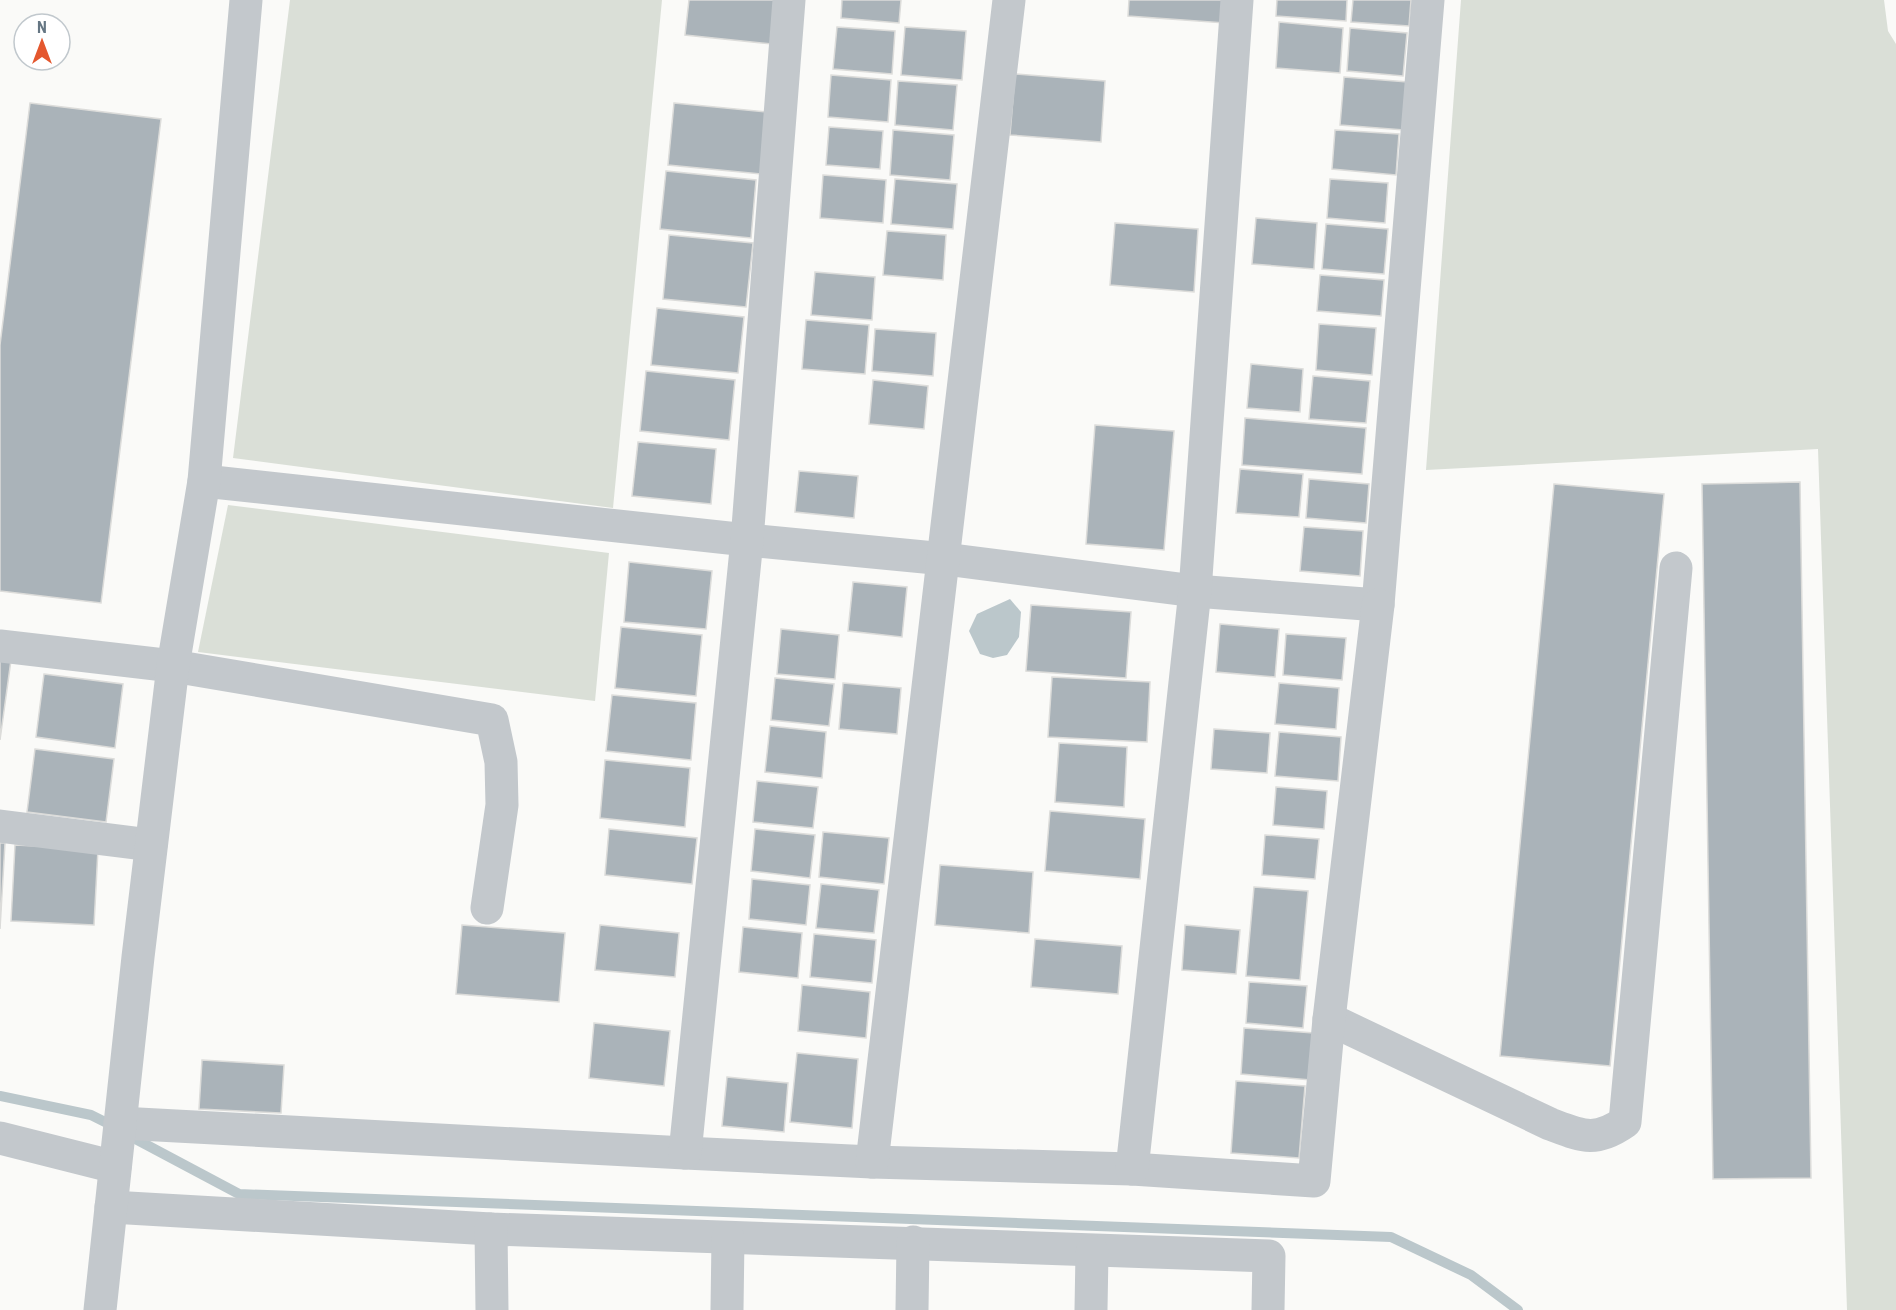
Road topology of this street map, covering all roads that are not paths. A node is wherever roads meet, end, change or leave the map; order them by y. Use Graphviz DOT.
graph roads {
  1 [pos="246,0"];
  2 [pos="789,0"];
  3 [pos="1009,0"];
  4 [pos="1237,0"];
  5 [pos="1428,0"];
  6 [pos="204,481"];
  7 [pos="747,540"];
  8 [pos="945,559"];
  9 [pos="1676,568"];
  10 [pos="1196,591"];
  11 [pos="1378,605"];
  12 [pos="0,646"];
  13 [pos="173,666"];
  14 [pos="0,826"];
  15 [pos="151,845"];
  16 [pos="486,908"];
  17 [pos="1329,1018"];
  18 [pos="0,1138"];
  19 [pos="118,1141"];
  20 [pos="685,1154"];
  21 [pos="872,1162"];
  22 [pos="1132,1169"];
  23 [pos="111,1207"];
  24 [pos="491,1228"];
  25 [pos="728,1238"];
  26 [pos="913,1242"];
  27 [pos="1092,1252"];
  28 [pos="100,1310"];
  29 [pos="492,1310"];
  30 [pos="727,1310"];
  31 [pos="912,1310"];
  32 [pos="1091,1310"];
  33 [pos="1268,1310"];
  1 -- 6 [label="street"];
  2 -- 7 [label="street"];
  3 -- 8 [label="street"];
  4 -- 10 [label="street"];
  5 -- 11 [label="street"];
  6 -- 7 [label="street"];
  6 -- 13 [label="street"];
  7 -- 8 [label="street"];
  7 -- 20 [label="street"];
  8 -- 10 [label="street"];
  8 -- 21 [label="street"];
  9 -- 17 [label="street"];
  10 -- 11 [label="street"];
  10 -- 22 [label="street"];
  11 -- 17 [label="street"];
  12 -- 13 [label="street"];
  13 -- 15 [label="street"];
  13 -- 16 [label="street"];
  14 -- 15 [label="street"];
  15 -- 19 [label="street"];
  17 -- 22 [label="street"];
  18 -- 19 [label="street"];
  19 -- 20 [label="street"];
  19 -- 23 [label="street"];
  20 -- 21 [label="street"];
  21 -- 22 [label="street"];
  23 -- 24 [label="street"];
  23 -- 28 [label="street"];
  24 -- 25 [label="street"];
  24 -- 29 [label="street"];
  25 -- 26 [label="street"];
  25 -- 30 [label="street"];
  26 -- 27 [label="street"];
  26 -- 31 [label="street"];
  27 -- 32 [label="street"];
  27 -- 33 [label="street"];
}
